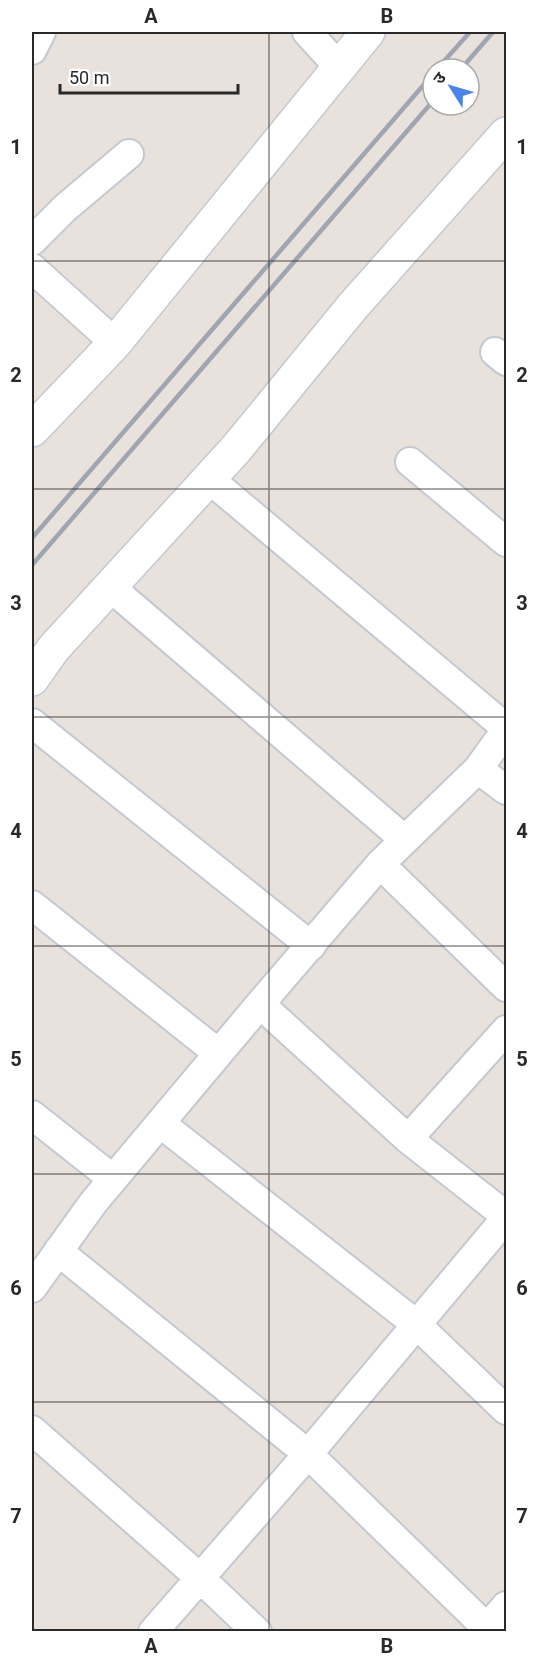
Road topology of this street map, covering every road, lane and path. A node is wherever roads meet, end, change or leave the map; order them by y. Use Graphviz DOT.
graph roads {
  1 [pos="42,32"];
  2 [pos="307,32"];
  3 [pos="368,32"];
  4 [pos="32,50"];
  5 [pos="339,67"];
  6 [pos="507,134"];
  7 [pos="129,154"];
  8 [pos="32,241"];
  9 [pos="32,268"];
  10 [pos="115,343"];
  11 [pos="32,430"];
  12 [pos="410,462"];
  13 [pos="208,478"];
  14 [pos="507,542"];
  15 [pos="109,586"];
  16 [pos="32,679"];
  17 [pos="32,723"];
  18 [pos="507,729"];
  19 [pos="478,769"];
  20 [pos="507,790"];
  21 [pos="405,840"];
  22 [pos="380,864"];
  23 [pos="32,905"];
  24 [pos="310,946"];
  25 [pos="507,987"];
  26 [pos="260,1004"];
  27 [pos="507,1030"];
  28 [pos="218,1053"];
  29 [pos="32,1115"];
  30 [pos="160,1123"];
  31 [pos="408,1139"];
  32 [pos="113,1179"];
  33 [pos="507,1217"];
  34 [pos="58,1251"];
  35 [pos="32,1288"];
  36 [pos="416,1324"];
  37 [pos="507,1410"];
  38 [pos="32,1430"];
  39 [pos="308,1454"];
  40 [pos="200,1578"];
  41 [pos="507,1606"];
  42 [pos="489,1630"];
  43 [pos="153,1632"];
  44 [pos="256,1632"];
  1 -- 4 [label="street"];
  2 -- 5 [label="street"];
  3 -- 5 [label="street"];
  5 -- 10 [label="street"];
  6 -- 13 [label="street"];
  7 -- 8 [label="street"];
  9 -- 10 [label="street"];
  10 -- 11 [label="street"];
  12 -- 14 [label="street"];
  13 -- 15 [label="street"];
  13 -- 18 [label="street"];
  15 -- 16 [label="street"];
  15 -- 21 [label="street"];
  17 -- 24 [label="street"];
  18 -- 19 [label="street"];
  19 -- 20 [label="street"];
  19 -- 21 [label="street"];
  21 -- 22 [label="street"];
  22 -- 24 [label="street"];
  22 -- 25 [label="street"];
  23 -- 28 [label="street"];
  24 -- 26 [label="street"];
  26 -- 28 [label="street"];
  26 -- 31 [label="street"];
  27 -- 31 [label="street"];
  28 -- 30 [label="street"];
  29 -- 32 [label="street"];
  30 -- 32 [label="street"];
  30 -- 36 [label="street"];
  31 -- 33 [label="street"];
  32 -- 34 [label="street"];
  33 -- 36 [label="street"];
  34 -- 35 [label="street"];
  34 -- 39 [label="street"];
  36 -- 37 [label="street"];
  36 -- 39 [label="street"];
  38 -- 40 [label="street"];
  39 -- 40 [label="street"];
  39 -- 42 [label="street"];
  40 -- 43 [label="street"];
  40 -- 44 [label="street"];
  41 -- 42 [label="street"];
}
